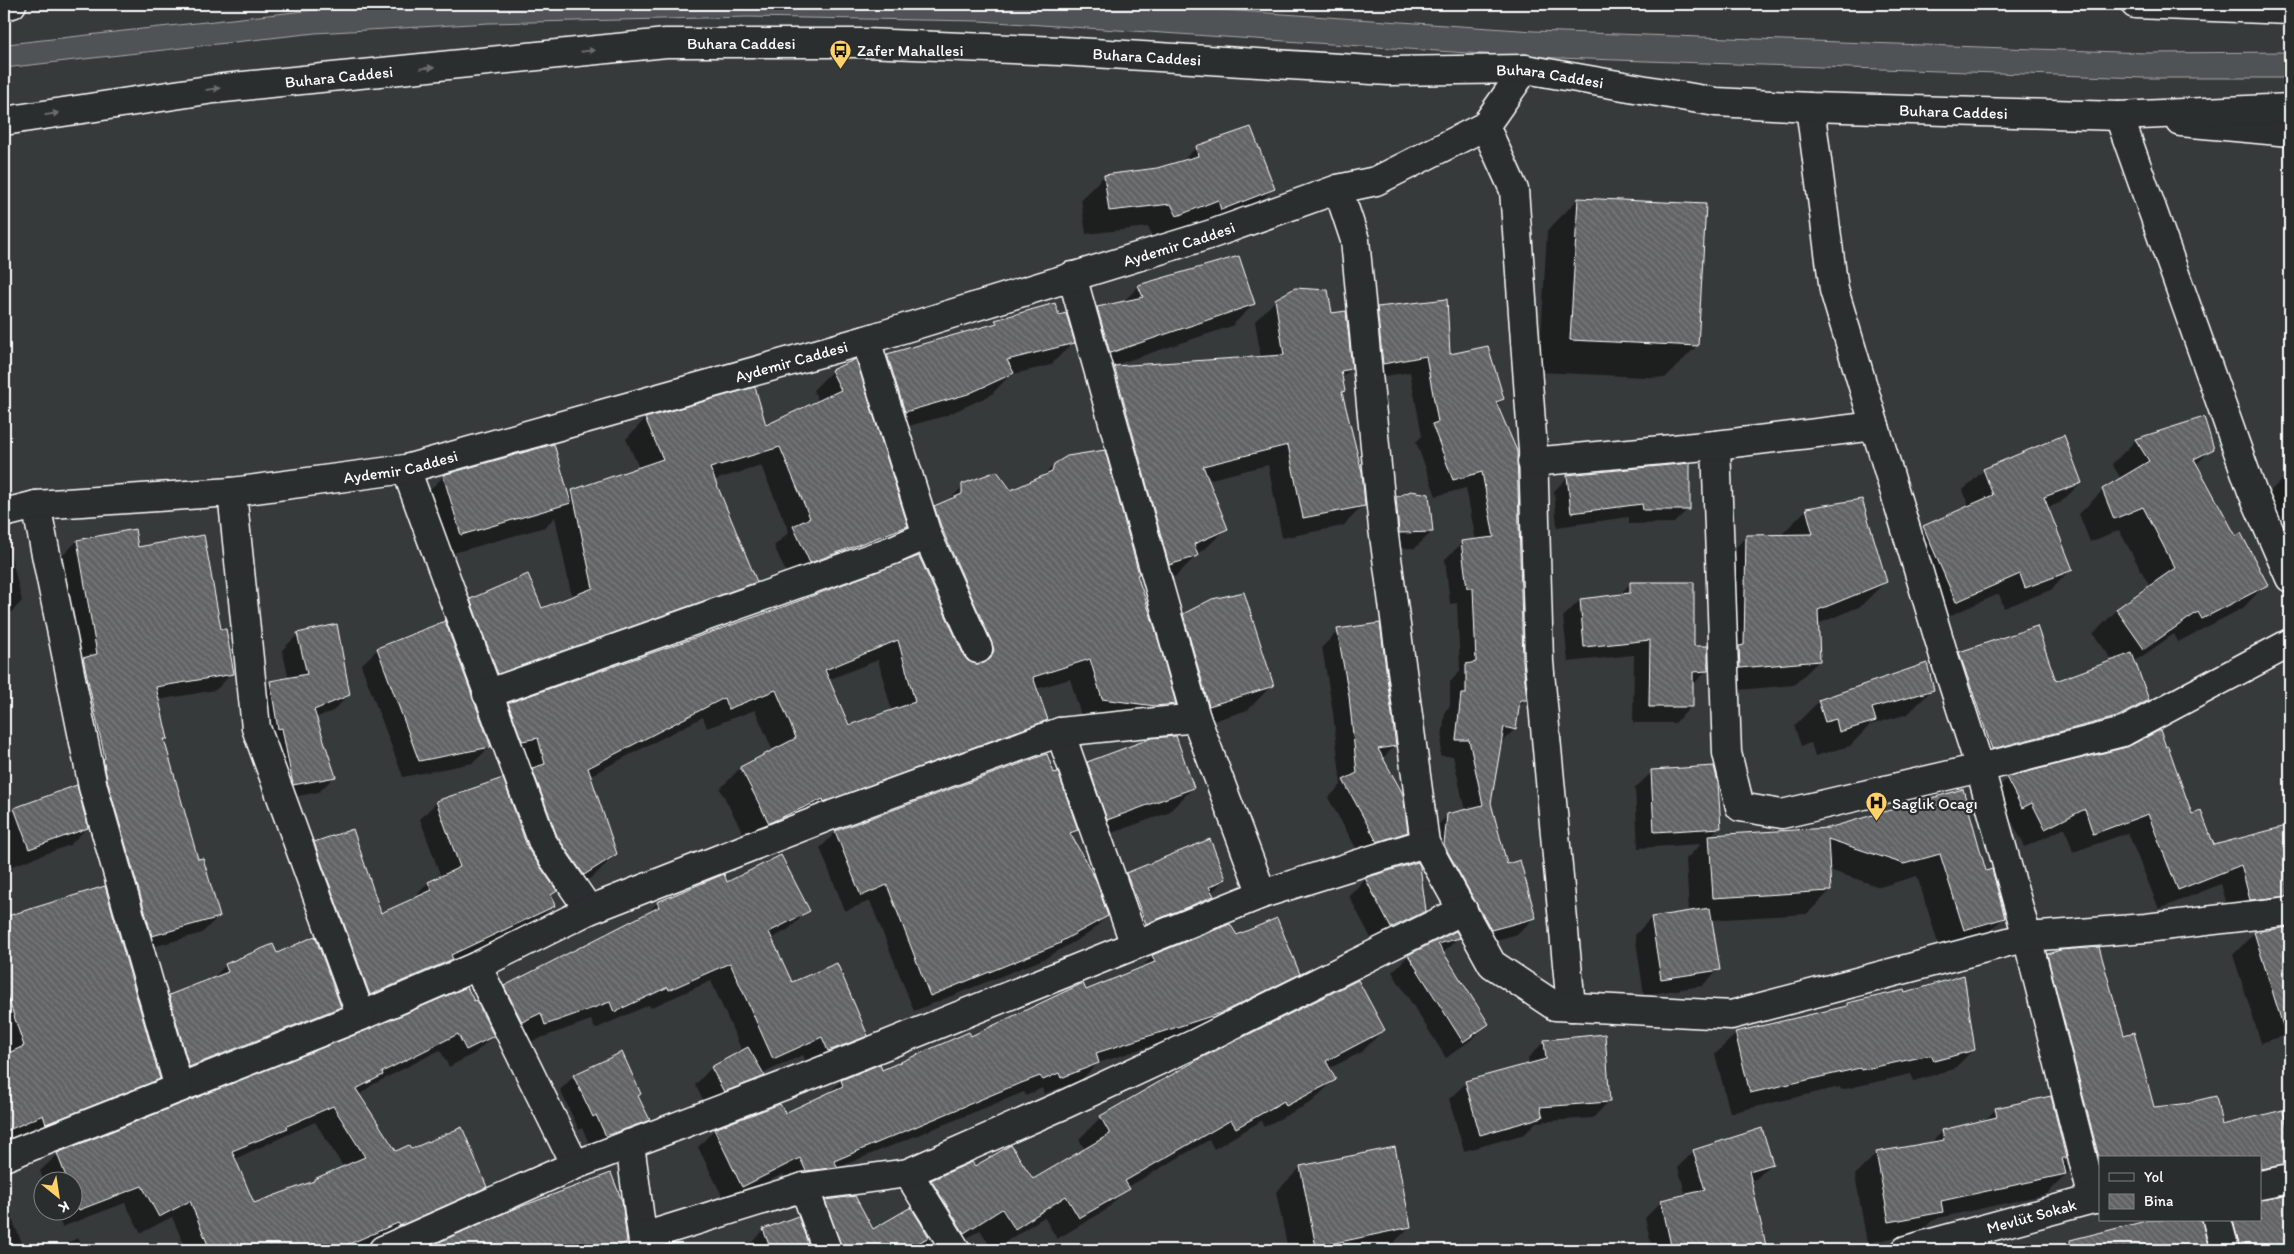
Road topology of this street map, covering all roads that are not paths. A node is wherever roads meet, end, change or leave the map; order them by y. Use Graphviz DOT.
graph roads {
  1 [pos="12,4"];
  2 [pos="2135,4"];
  3 [pos="2155,4"];
  4 [pos="2160,4"];
  5 [pos="4,6"];
  6 [pos="2290,10"];
  7 [pos="1525,69"];
  8 [pos="1810,107"];
  9 [pos="2290,108"];
  10 [pos="2119,116"];
  11 [pos="4,121"];
  12 [pos="1485,126"];
  13 [pos="2290,132"];
  14 [pos="1338,188"];
  15 [pos="1072,276"];
  16 [pos="866,340"];
  17 [pos="1875,426"];
  18 [pos="1716,445"];
  19 [pos="1532,462"];
  20 [pos="406,469"];
  21 [pos="232,492"];
  22 [pos="36,505"];
  23 [pos="4,513"];
  24 [pos="927,535"];
  25 [pos="2290,578"];
  26 [pos="2290,643"];
  27 [pos="978,649"];
  28 [pos="487,694"];
  29 [pos="1196,718"];
  30 [pos="1060,732"];
  31 [pos="1980,768"];
  32 [pos="1425,842"];
  33 [pos="1262,894"];
  34 [pos="589,910"];
  35 [pos="1463,910"];
  36 [pos="2290,911"];
  37 [pos="2027,937"];
  38 [pos="1135,945"];
  39 [pos="477,966"];
  40 [pos="1571,1007"];
  41 [pos="361,1016"];
  42 [pos="178,1088"];
  43 [pos="630,1144"];
  44 [pos="4,1157"];
  45 [pos="575,1165"];
  46 [pos="908,1173"];
  47 [pos="2290,1179"];
  48 [pos="2262,1185"];
  49 [pos="804,1187"];
  50 [pos="2096,1199"];
  51 [pos="2218,1222"];
  52 [pos="644,1244"];
  53 [pos="1919,1248"];
  54 [pos="384,1250"];
  55 [pos="827,1250"];
  56 [pos="956,1250"];
  57 [pos="2225,1250"];
  1 -- 5 [label="main road"];
  2 -- 3 [label="main road"];
  3 -- 4 [label="main road"];
  3 -- 6 [label="main road"];
  7 -- 8 [label="main road, Buhara Caddesi"];
  11 -- 7 [label="main road, Buhara Caddesi, one-way"];
  7 -- 12 [label="main road, Aydemir Caddesi"];
  8 -- 10 [label="main road, Buhara Caddesi"];
  8 -- 17 [label="main road"];
  9 -- 10 [label="main road"];
  10 -- 13 [label="main road, Buhara Caddesi"];
  10 -- 25 [label="main road"];
  12 -- 14 [label="main road, Aydemir Caddesi"];
  12 -- 19 [label="main road"];
  14 -- 15 [label="main road, Aydemir Caddesi"];
  14 -- 32 [label="main road"];
  15 -- 16 [label="main road, Aydemir Caddesi"];
  15 -- 29 [label="main road"];
  16 -- 20 [label="main road, Aydemir Caddesi"];
  16 -- 24 [label="main road"];
  17 -- 18 [label="main road"];
  17 -- 31 [label="main road"];
  18 -- 19 [label="main road"];
  18 -- 31 [label="main road"];
  19 -- 40 [label="main road"];
  20 -- 21 [label="main road, Aydemir Caddesi"];
  20 -- 28 [label="main road"];
  21 -- 22 [label="main road, Aydemir Caddesi"];
  21 -- 41 [label="main road"];
  22 -- 23 [label="main road, Aydemir Caddesi"];
  22 -- 42 [label="main road"];
  24 -- 27 [label="main road"];
  24 -- 28 [label="main road"];
  26 -- 31 [label="main road"];
  28 -- 34 [label="main road"];
  29 -- 30 [label="main road"];
  29 -- 33 [label="main road"];
  30 -- 34 [label="main road"];
  30 -- 38 [label="main road"];
  31 -- 37 [label="main road"];
  32 -- 33 [label="main road"];
  32 -- 35 [label="main road"];
  33 -- 38 [label="main road"];
  34 -- 39 [label="main road"];
  35 -- 40 [label="main road"];
  35 -- 46 [label="main road"];
  36 -- 37 [label="main road"];
  37 -- 40 [label="main road"];
  37 -- 50 [label="main road"];
  38 -- 43 [label="main road"];
  39 -- 41 [label="main road"];
  39 -- 45 [label="main road"];
  41 -- 42 [label="main road"];
  42 -- 44 [label="main road"];
  43 -- 45 [label="main road"];
  43 -- 52 [label="main road"];
  45 -- 54 [label="main road"];
  46 -- 49 [label="main road"];
  46 -- 56 [label="main road"];
  47 -- 48 [label="main road"];
  49 -- 52 [label="main road"];
  49 -- 55 [label="main road"];
  50 -- 53 [label="main road, Mevlüt Sokak"];
  51 -- 57 [label="main road"];
}
